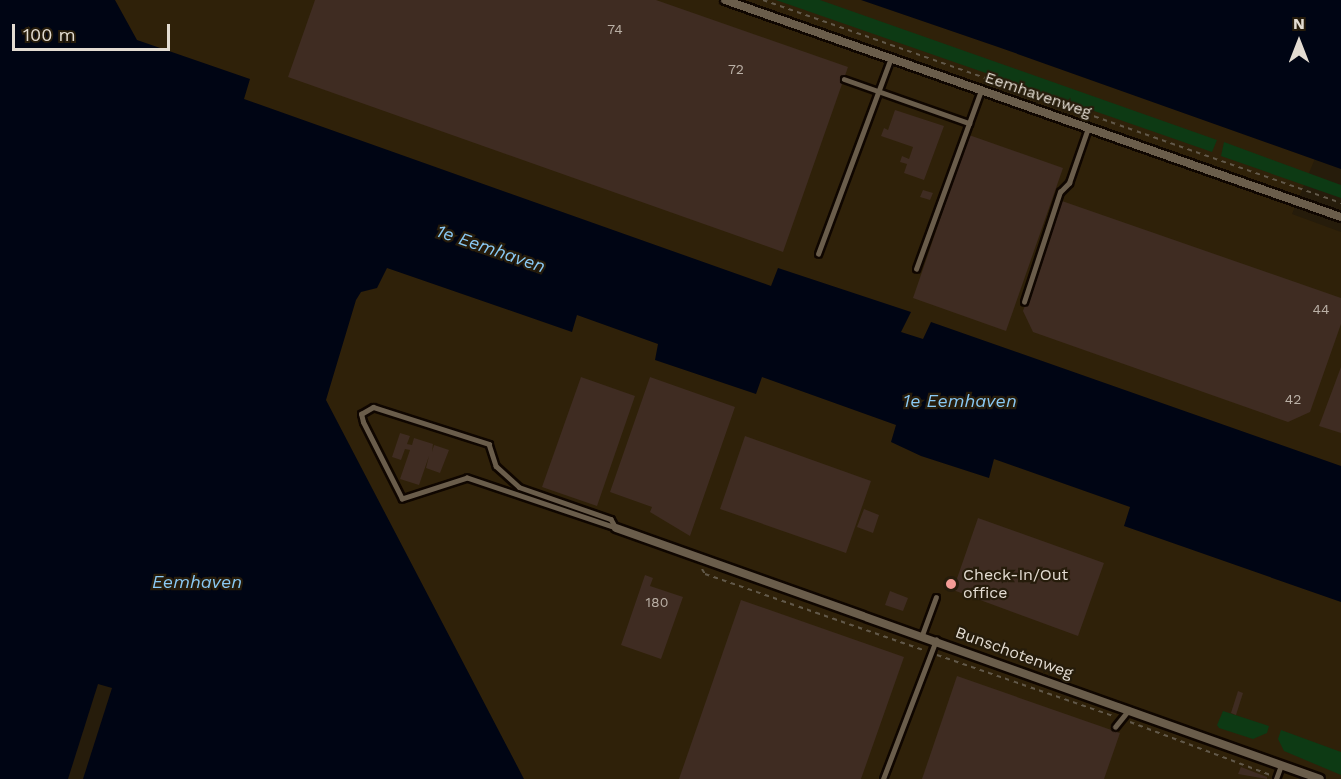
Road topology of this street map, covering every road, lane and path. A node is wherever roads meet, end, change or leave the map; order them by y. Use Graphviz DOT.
graph roads {
  1 [pos="725,0"];
  2 [pos="763,0"];
  3 [pos="891,58"];
  4 [pos="844,79"];
  5 [pos="981,90"];
  6 [pos="878,92"];
  7 [pos="969,123"];
  8 [pos="1088,128"];
  9 [pos="1341,203"];
  10 [pos="1341,217"];
  11 [pos="818,254"];
  12 [pos="916,269"];
  13 [pos="1024,302"];
  14 [pos="616,528"];
  15 [pos="697,557"];
  16 [pos="936,597"];
  17 [pos="922,636"];
  18 [pos="936,640"];
  19 [pos="931,653"];
  20 [pos="1129,711"];
  21 [pos="1120,719"];
  22 [pos="1115,727"];
  23 [pos="1281,765"];
  24 [pos="1276,778"];
  25 [pos="883,779"];
  26 [pos="1320,779"];
  1 -- 3 [label="street, Eemhavenweg"];
  2 -- 9 [label="path, Eemhavenweg"];
  3 -- 5 [label="street, Eemhavenweg"];
  3 -- 6 [label="lane"];
  4 -- 6 [label="lane"];
  5 -- 7 [label="lane"];
  5 -- 8 [label="street, Eemhavenweg"];
  6 -- 7 [label="lane"];
  6 -- 11 [label="lane"];
  7 -- 12 [label="lane"];
  8 -- 10 [label="street, Eemhavenweg"];
  8 -- 13 [label="lane"];
  14 -- 14 [label="lane"];
  14 -- 15 [label="street, Bunschotenweg"];
  15 -- 17 [label="street, Bunschotenweg"];
  15 -- 19 [label="path, Bunschotenweg"];
  16 -- 17 [label="lane"];
  17 -- 18 [label="street, Bunschotenweg"];
  18 -- 19 [label="lane"];
  18 -- 20 [label="street, Bunschotenweg"];
  19 -- 21 [label="path, Bunschotenweg"];
  19 -- 25 [label="lane"];
  20 -- 21 [label="lane"];
  20 -- 23 [label="street, Bunschotenweg"];
  21 -- 22 [label="lane"];
  21 -- 24 [label="path, Bunschotenweg"];
  23 -- 24 [label="lane"];
  23 -- 26 [label="street, Bunschotenweg"];
}
